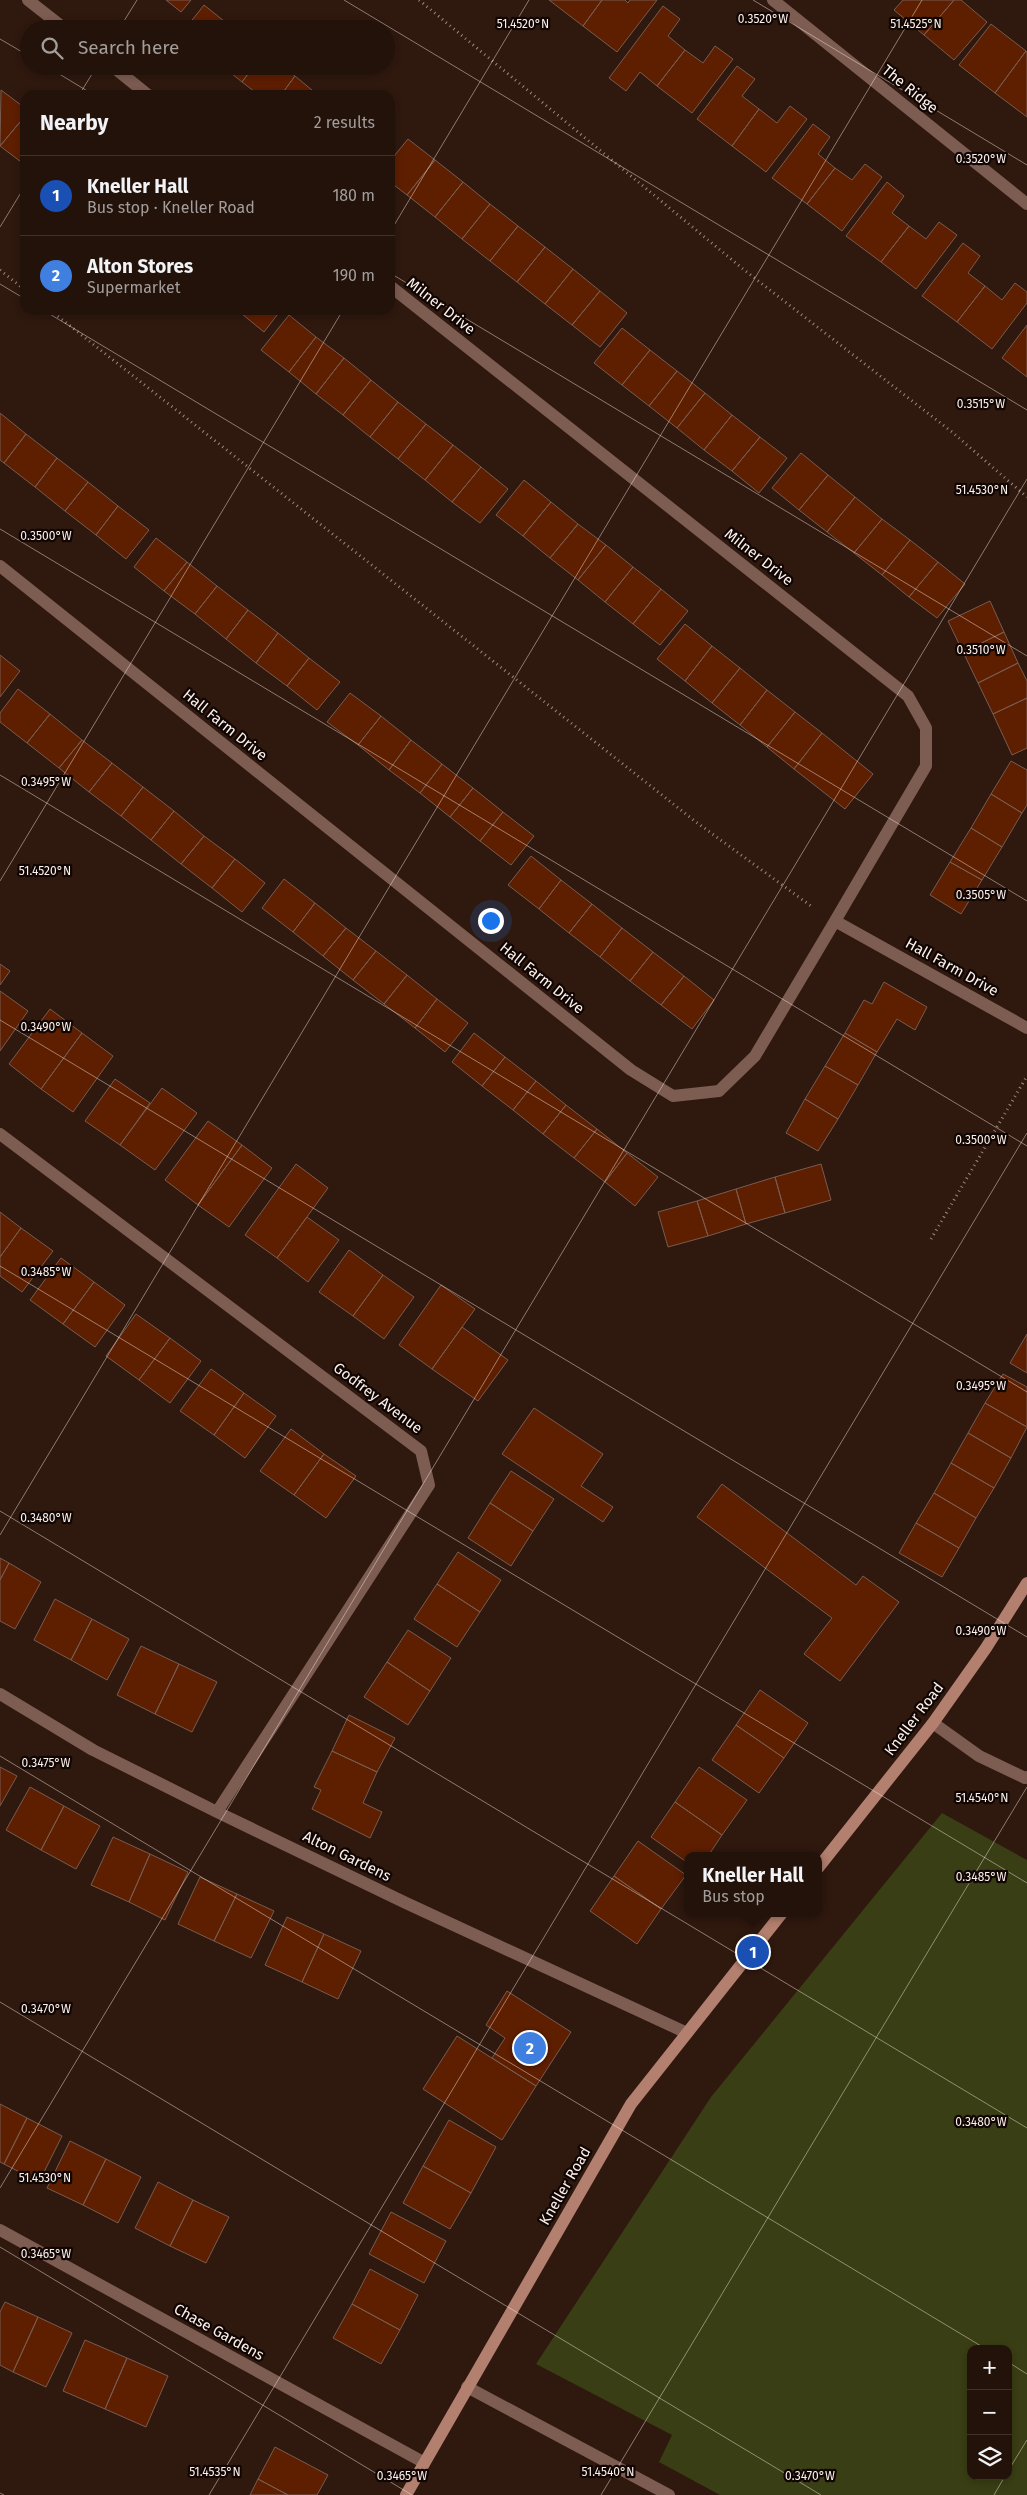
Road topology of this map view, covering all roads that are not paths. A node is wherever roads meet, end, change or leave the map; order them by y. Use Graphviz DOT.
graph roads {
  1 [pos="28,0"];
  2 [pos="773,0"];
  3 [pos="54,20"];
  4 [pos="123,75"];
  5 [pos="142,90"];
  6 [pos="1027,204"];
  7 [pos="395,290"];
  8 [pos="0,566"];
  9 [pos="835,921"];
  10 [pos="1027,1028"];
  11 [pos="0,1134"];
  12 [pos="1027,1583"];
  13 [pos="0,1694"];
  14 [pos="933,1723"];
  15 [pos="1026,1779"];
  16 [pos="217,1812"];
  17 [pos="822,1863"];
  18 [pos="779,1917"];
  19 [pos="688,2033"];
  20 [pos="0,2230"];
  21 [pos="467,2387"];
  22 [pos="423,2462"];
  23 [pos="406,2495"];
  24 [pos="669,2495"];
  1 -- 3 [label="street"];
  2 -- 6 [label="street, The Ridge"];
  4 -- 5 [label="street"];
  7 -- 9 [label="street, Milner Drive"];
  8 -- 9 [label="street, Hall Farm Drive"];
  9 -- 10 [label="street, Hall Farm Drive"];
  11 -- 16 [label="street, Godfrey Avenue"];
  12 -- 14 [label="main road, Kneller Road"];
  13 -- 16 [label="street, Alton Gardens"];
  14 -- 15 [label="street"];
  14 -- 17 [label="main road, Kneller Road"];
  16 -- 19 [label="street, Alton Gardens"];
  18 -- 19 [label="main road, Kneller Road"];
  19 -- 21 [label="main road, Kneller Road"];
  20 -- 22 [label="street, Chase Gardens"];
  21 -- 22 [label="main road, Kneller Road"];
  21 -- 24 [label="street"];
  22 -- 23 [label="main road, Kneller Road"];
}
